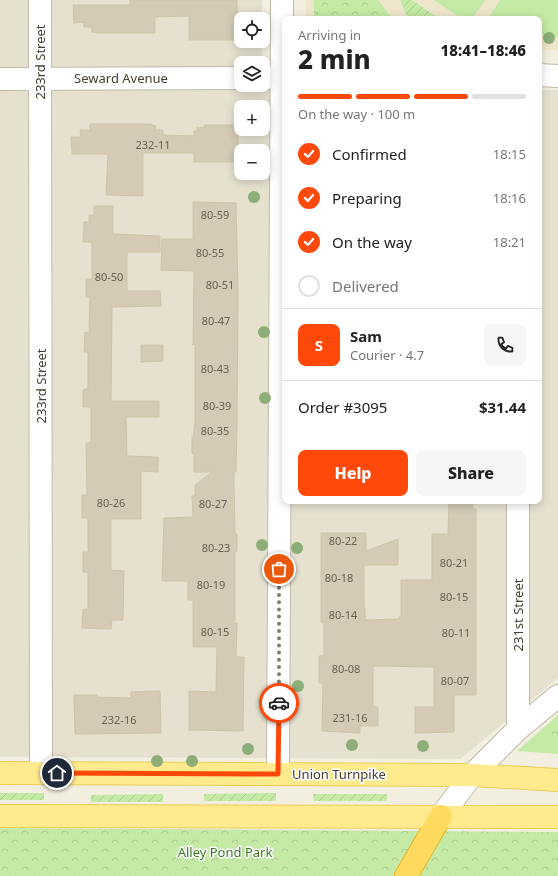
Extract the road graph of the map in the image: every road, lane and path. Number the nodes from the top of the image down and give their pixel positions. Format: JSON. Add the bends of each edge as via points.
{"nodes":[{"id":1,"x":40,"y":0,"type":"edge"},
{"id":2,"x":282,"y":0,"type":"edge"},
{"id":3,"x":542,"y":76,"type":"edge"},
{"id":4,"x":558,"y":76,"type":"edge"},
{"id":5,"x":277,"y":77,"type":"edge"},
{"id":6,"x":234,"y":78,"type":"edge"},
{"id":7,"x":0,"y":79,"type":"edge"},
{"id":8,"x":40,"y":79,"type":"junction"},
{"id":9,"x":518,"y":504,"type":"edge"},
{"id":10,"x":558,"y":696,"type":"edge"},
{"id":11,"x":518,"y":729,"type":"junction"},
{"id":12,"x":0,"y":773,"type":"edge"},
{"id":13,"x":41,"y":773,"type":"junction"},
{"id":14,"x":278,"y":774,"type":"junction"},
{"id":15,"x":472,"y":775,"type":"junction"},
{"id":16,"x":558,"y":780,"type":"edge"},
{"id":17,"x":0,"y":816,"type":"edge"},
{"id":18,"x":441,"y":816,"type":"junction"},
{"id":19,"x":558,"y":817,"type":"edge"},
{"id":20,"x":406,"y":876,"type":"edge"}],
"edges":[{"from":1,"to":8,"type":"street","name":"233rd Street"},
{"from":2,"to":5,"type":"street"},
{"from":3,"to":4,"type":"street"},
{"from":5,"to":14,"type":"street"},
{"from":6,"to":8,"type":"street","name":"Seward Avenue"},
{"from":7,"to":8,"type":"street","name":"Seward Avenue"},
{"from":8,"to":13,"type":"street","name":"233rd Street"},
{"from":9,"to":11,"type":"street","name":"231st Street"},
{"from":10,"to":11,"type":"street"},
{"from":11,"to":15,"type":"street"},
{"from":12,"to":13,"type":"main road","name":"Union Turnpike"},
{"from":13,"to":14,"type":"main road","name":"Union Turnpike"},
{"from":14,"to":15,"type":"main road","name":"Union Turnpike"},
{"from":15,"to":16,"type":"main road","name":"Union Turnpike"},
{"from":15,"to":18,"type":"street"},
{"from":17,"to":18,"type":"main road"},
{"from":18,"to":19,"type":"main road"},
{"from":18,"to":20,"type":"highway"}]}
